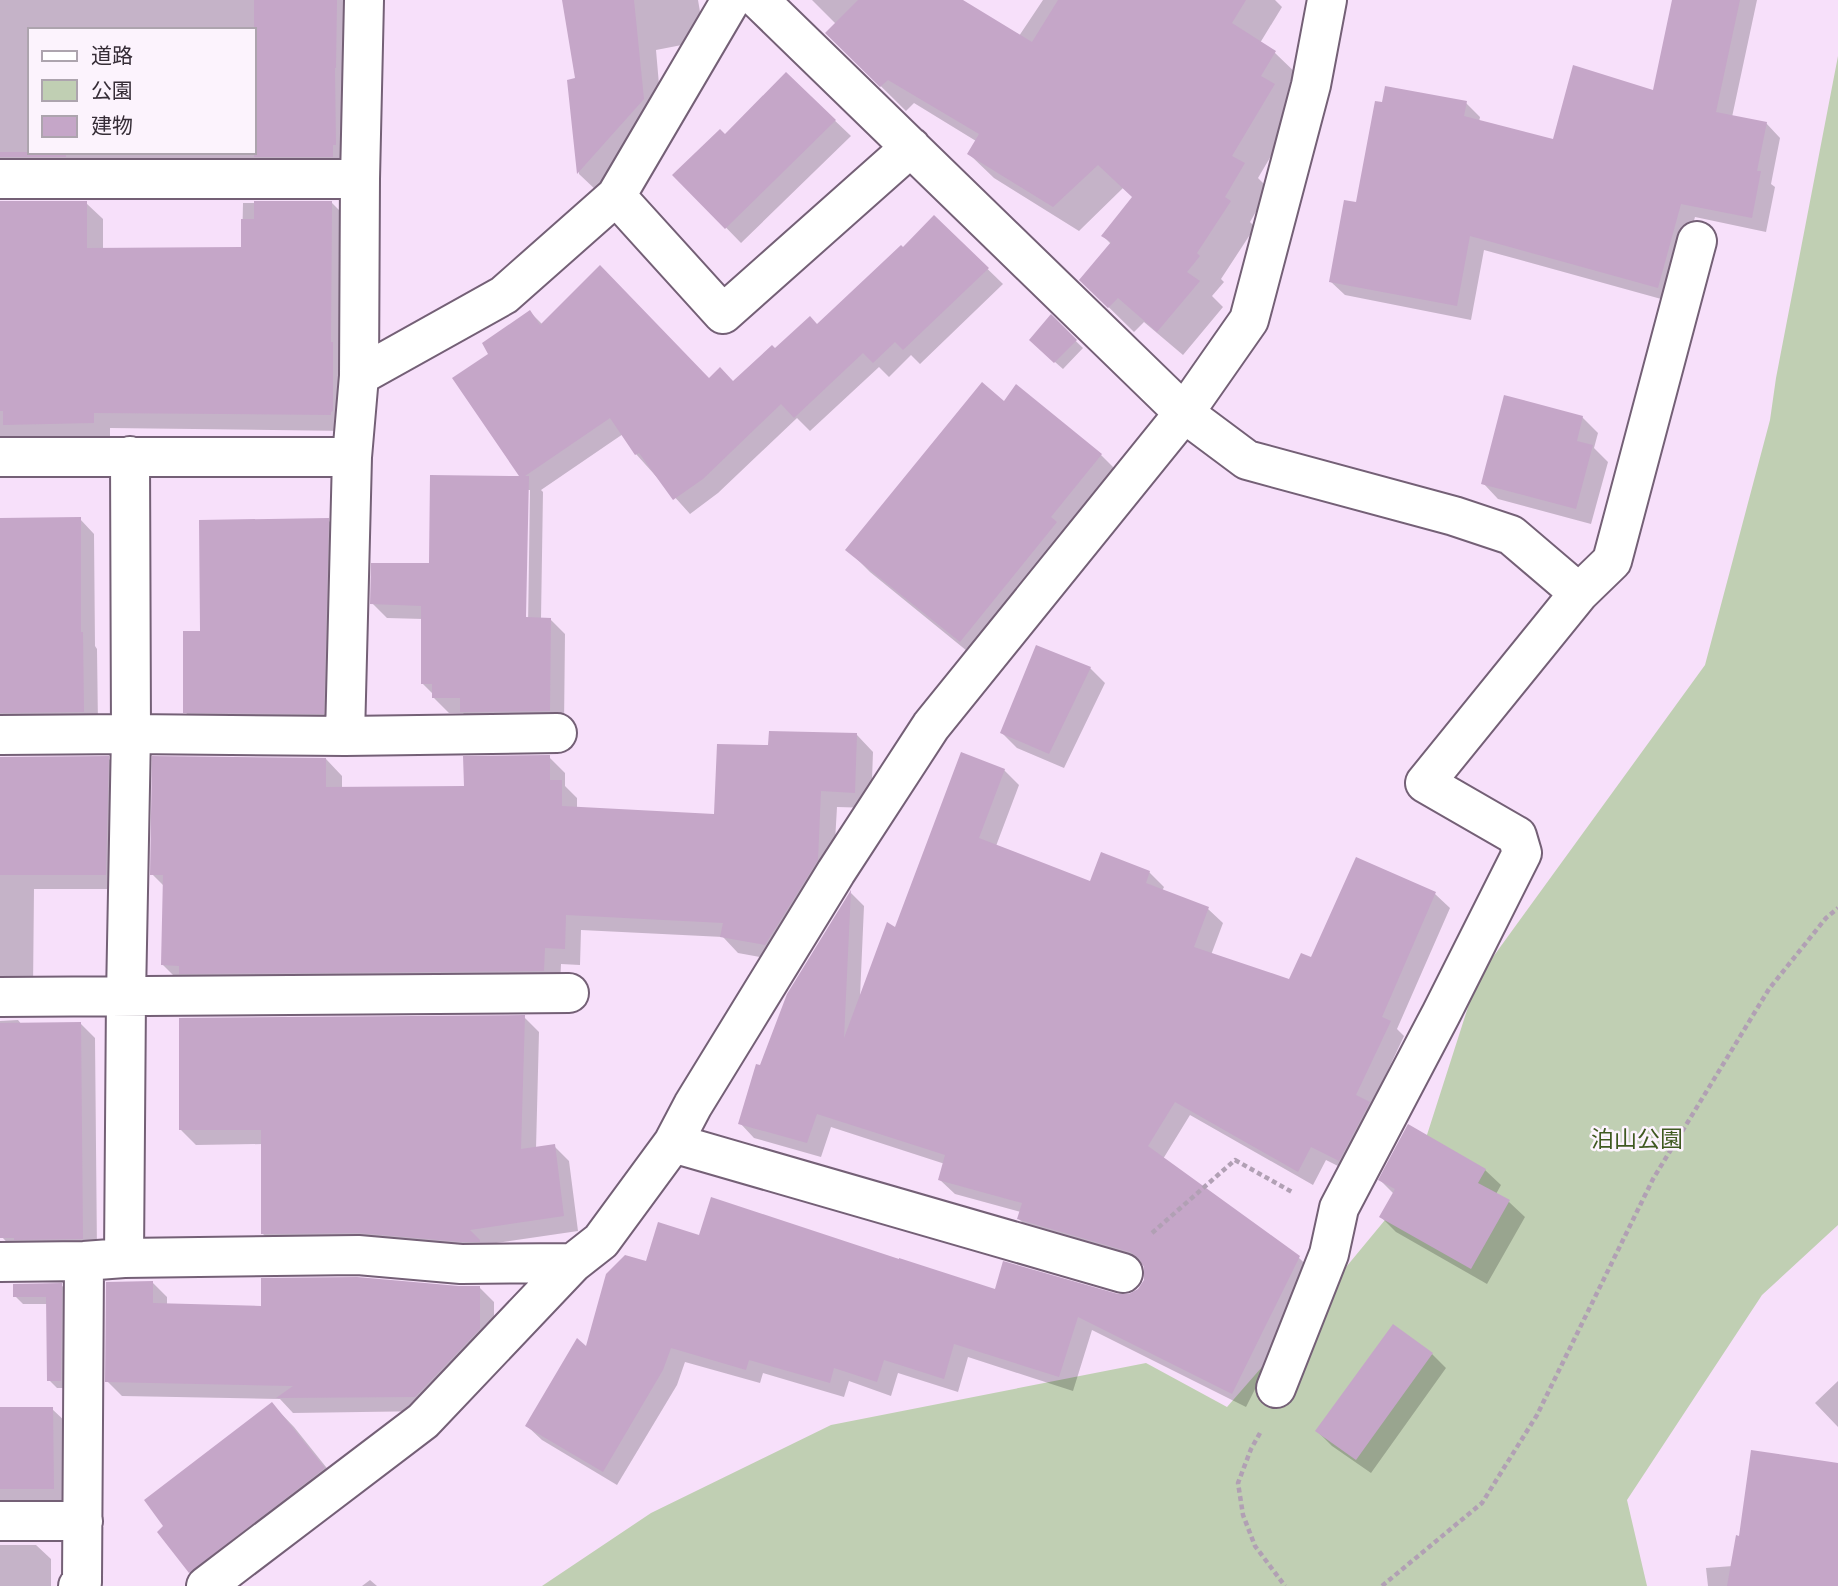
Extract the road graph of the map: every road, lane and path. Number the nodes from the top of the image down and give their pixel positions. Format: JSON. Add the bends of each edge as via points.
{"nodes":[{"id":1,"x":364,"y":0,"type":"edge"},
{"id":2,"x":730,"y":0,"type":"edge"},
{"id":3,"x":759,"y":0,"type":"edge"},
{"id":4,"x":1327,"y":0,"type":"edge"},
{"id":5,"x":911,"y":147,"type":"junction"},
{"id":6,"x":0,"y":179,"type":"edge"},
{"id":7,"x":360,"y":179,"type":"junction"},
{"id":8,"x":616,"y":196,"type":"junction"},
{"id":9,"x":1697,"y":241,"type":"dead end"},
{"id":10,"x":359,"y":376,"type":"junction"},
{"id":11,"x":1184,"y":413,"type":"junction"},
{"id":12,"x":130,"y":456,"type":"junction"},
{"id":13,"x":0,"y":457,"type":"edge"},
{"id":14,"x":352,"y":457,"type":"junction"},
{"id":15,"x":1579,"y":593,"type":"junction"},
{"id":16,"x":557,"y":733,"type":"dead end"},
{"id":17,"x":131,"y":734,"type":"junction"},
{"id":18,"x":0,"y":735,"type":"edge"},
{"id":19,"x":345,"y":736,"type":"junction"},
{"id":20,"x":1838,"y":908,"type":"edge"},
{"id":21,"x":569,"y":993,"type":"dead end"},
{"id":22,"x":0,"y":997,"type":"edge"},
{"id":23,"x":126,"y":997,"type":"junction"},
{"id":24,"x":673,"y":1143,"type":"junction"},
{"id":25,"x":1339,"y":1208,"type":"junction"},
{"id":26,"x":124,"y":1258,"type":"junction"},
{"id":27,"x":84,"y":1261,"type":"junction"},
{"id":28,"x":0,"y":1262,"type":"edge"},
{"id":29,"x":573,"y":1263,"type":"junction"},
{"id":30,"x":1123,"y":1273,"type":"joint"},
{"id":31,"x":1276,"y":1388,"type":"joint"},
{"id":32,"x":0,"y":1521,"type":"edge"},
{"id":33,"x":83,"y":1521,"type":"junction"},
{"id":34,"x":78,"y":1586,"type":"edge"},
{"id":35,"x":206,"y":1586,"type":"edge"},
{"id":36,"x":1285,"y":1586,"type":"edge"},
{"id":37,"x":1382,"y":1586,"type":"edge"}],
"edges":[{"from":1,"to":7,"type":"street"},
{"from":2,"to":8,"type":"street"},
{"from":3,"to":5,"type":"street"},
{"from":4,"to":11,"type":"street","via":[[1311,85],[1249,320]]},
{"from":5,"to":8,"type":"street","via":[[723,313]]},
{"from":5,"to":11,"type":"street"},
{"from":6,"to":7,"type":"street"},
{"from":7,"to":10,"type":"street"},
{"from":8,"to":10,"type":"street","via":[[504,295]]},
{"from":9,"to":15,"type":"street","via":[[1612,561]]},
{"from":10,"to":14,"type":"street"},
{"from":11,"to":15,"type":"street","via":[[1247,460],[1511,535]]},
{"from":11,"to":24,"type":"street","via":[[931,726],[836,872]]},
{"from":12,"to":13,"type":"street"},
{"from":12,"to":14,"type":"street"},
{"from":12,"to":17,"type":"street"},
{"from":14,"to":19,"type":"street"},
{"from":15,"to":25,"type":"street","via":[[1425,783],[1517,836],[1522,853]]},
{"from":16,"to":19,"type":"street"},
{"from":17,"to":18,"type":"street"},
{"from":17,"to":19,"type":"street"},
{"from":17,"to":23,"type":"street"},
{"from":20,"to":37,"type":"path","via":[[1769,989],[1653,1179],[1537,1415],[1482,1503]]},
{"from":21,"to":23,"type":"street"},
{"from":22,"to":23,"type":"street"},
{"from":23,"to":26,"type":"street"},
{"from":24,"to":29,"type":"street","via":[[601,1241]]},
{"from":24,"to":30,"type":"street"},
{"from":25,"to":30,"type":"path","via":[[1295,1193],[1235,1160],[1128,1254]]},
{"from":25,"to":31,"type":"street","via":[[1329,1254]]},
{"from":26,"to":27,"type":"street"},
{"from":26,"to":29,"type":"street","via":[[358,1255],[461,1264]]},
{"from":27,"to":28,"type":"street"},
{"from":27,"to":33,"type":"street"},
{"from":29,"to":35,"type":"street","via":[[423,1421]]},
{"from":31,"to":36,"type":"path","via":[[1274,1406],[1238,1483],[1255,1546]]},
{"from":32,"to":33,"type":"street"},
{"from":33,"to":34,"type":"street","via":[[82,1582]]}]}
